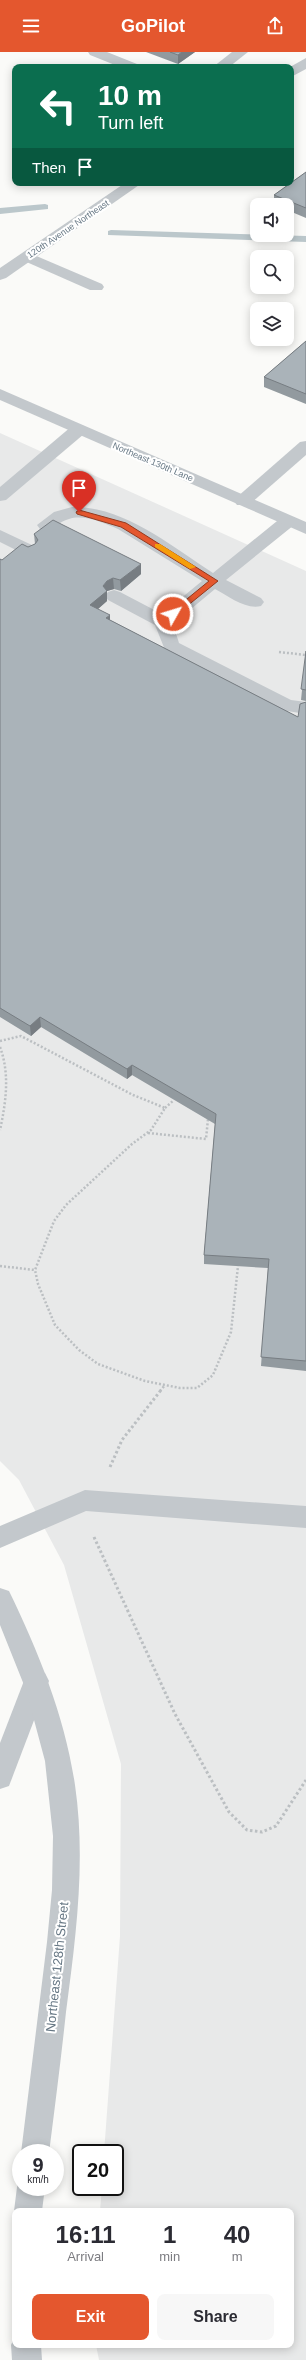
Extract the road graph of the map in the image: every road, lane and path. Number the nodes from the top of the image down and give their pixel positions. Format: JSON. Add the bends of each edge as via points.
{"nodes":[{"id":1,"x":94,"y":52,"type":"edge"},
{"id":2,"x":241,"y":52,"type":"edge"},
{"id":3,"x":306,"y":62,"type":"edge"},
{"id":4,"x":124,"y":64,"type":"edge"},
{"id":5,"x":224,"y":64,"type":"edge"},
{"id":6,"x":294,"y":71,"type":"edge"},
{"id":7,"x":131,"y":186,"type":"edge"},
{"id":8,"x":27,"y":257,"type":"junction"},
{"id":9,"x":0,"y":276,"type":"edge"},
{"id":10,"x":96,"y":287,"type":"dead end"},
{"id":11,"x":0,"y":394,"type":"edge"},
{"id":12,"x":78,"y":430,"type":"junction"},
{"id":13,"x":306,"y":446,"type":"edge"},
{"id":14,"x":0,"y":496,"type":"edge"},
{"id":15,"x":243,"y":501,"type":"junction"},
{"id":16,"x":288,"y":521,"type":"junction"},
{"id":17,"x":46,"y":525,"type":"edge"},
{"id":18,"x":306,"y":529,"type":"edge"},
{"id":19,"x":0,"y":535,"type":"edge"},
{"id":20,"x":28,"y":550,"type":"edge"},
{"id":21,"x":214,"y":581,"type":"junction"},
{"id":22,"x":114,"y":596,"type":"dead end"},
{"id":23,"x":255,"y":602,"type":"dead end"},
{"id":24,"x":163,"y":622,"type":"junction"},
{"id":25,"x":279,"y":652,"type":"dead end"},
{"id":26,"x":306,"y":655,"type":"edge"},
{"id":27,"x":300,"y":707,"type":"edge"},
{"id":28,"x":0,"y":1042,"type":"edge"},
{"id":29,"x":0,"y":1047,"type":"edge"},
{"id":30,"x":174,"y":1100,"type":"edge"},
{"id":31,"x":165,"y":1108,"type":"junction"},
{"id":32,"x":208,"y":1119,"type":"edge"},
{"id":33,"x":0,"y":1130,"type":"edge"},
{"id":34,"x":148,"y":1133,"type":"junction"},
{"id":35,"x":0,"y":1266,"type":"edge"},
{"id":36,"x":238,"y":1266,"type":"edge"},
{"id":37,"x":35,"y":1270,"type":"junction"},
{"id":38,"x":165,"y":1385,"type":"junction"},
{"id":39,"x":109,"y":1471,"type":"dead end"},
{"id":40,"x":306,"y":1516,"type":"edge"},
{"id":41,"x":91,"y":1531,"type":"dead end"},
{"id":42,"x":0,"y":1537,"type":"edge"},
{"id":43,"x":0,"y":1599,"type":"edge"},
{"id":44,"x":36,"y":1681,"type":"junction"},
{"id":45,"x":0,"y":1777,"type":"edge"},
{"id":46,"x":306,"y":1780,"type":"edge"},
{"id":47,"x":36,"y":2144,"type":"edge"},
{"id":48,"x":30,"y":2196,"type":"edge"},
{"id":49,"x":28,"y":2208,"type":"edge"},
{"id":50,"x":26,"y":2348,"type":"edge"},
{"id":51,"x":27,"y":2360,"type":"edge"}],
"edges":[{"from":1,"to":4,"type":"street"},
{"from":2,"to":5,"type":"street"},
{"from":3,"to":6,"type":"street"},
{"from":7,"to":8,"type":"street","name":"120th Avenue Northeast"},
{"from":8,"to":9,"type":"street","name":"120th Avenue Northeast"},
{"from":8,"to":10,"type":"street"},
{"from":11,"to":12,"type":"street","name":"Northeast 130th Lane"},
{"from":12,"to":14,"type":"street"},
{"from":12,"to":15,"type":"street","name":"Northeast 130th Lane"},
{"from":13,"to":15,"type":"street"},
{"from":15,"to":16,"type":"street","name":"Northeast 130th Lane"},
{"from":16,"to":18,"type":"street","name":"Northeast 130th Lane"},
{"from":16,"to":21,"type":"street"},
{"from":17,"to":21,"type":"street","via":[[64,514],[79,512],[110,520],[124,525]]},
{"from":19,"to":20,"type":"street"},
{"from":21,"to":23,"type":"street"},
{"from":21,"to":24,"type":"street"},
{"from":22,"to":24,"type":"street"},
{"from":24,"to":27,"type":"street","via":[[170,646],[287,706]]},
{"from":25,"to":26,"type":"path"},
{"from":28,"to":31,"type":"path","via":[[21,1036],[134,1095]]},
{"from":29,"to":33,"type":"path","via":[[5,1058],[5,1108]]},
{"from":30,"to":31,"type":"path"},
{"from":31,"to":34,"type":"path"},
{"from":32,"to":34,"type":"path","via":[[206,1138]]},
{"from":34,"to":37,"type":"path","via":[[132,1144],[66,1205],[54,1221]]},
{"from":35,"to":37,"type":"path"},
{"from":36,"to":38,"type":"path","via":[[231,1332],[212,1375],[197,1388]]},
{"from":37,"to":38,"type":"path","via":[[55,1325],[79,1350],[98,1364],[122,1374]]},
{"from":38,"to":39,"type":"path","via":[[122,1440]]},
{"from":40,"to":42,"type":"street","via":[[85,1500]]},
{"from":41,"to":46,"type":"path","via":[[175,1714],[228,1812],[247,1830],[262,1832],[276,1826]]},
{"from":43,"to":44,"type":"street","name":"Northeast 128th Street"},
{"from":44,"to":45,"type":"street"},
{"from":44,"to":47,"type":"street","name":"Northeast 128th Street","via":[[51,1731],[62,1786],[65,1849],[64,1921]]},
{"from":48,"to":49,"type":"street"},
{"from":50,"to":51,"type":"street"}]}
